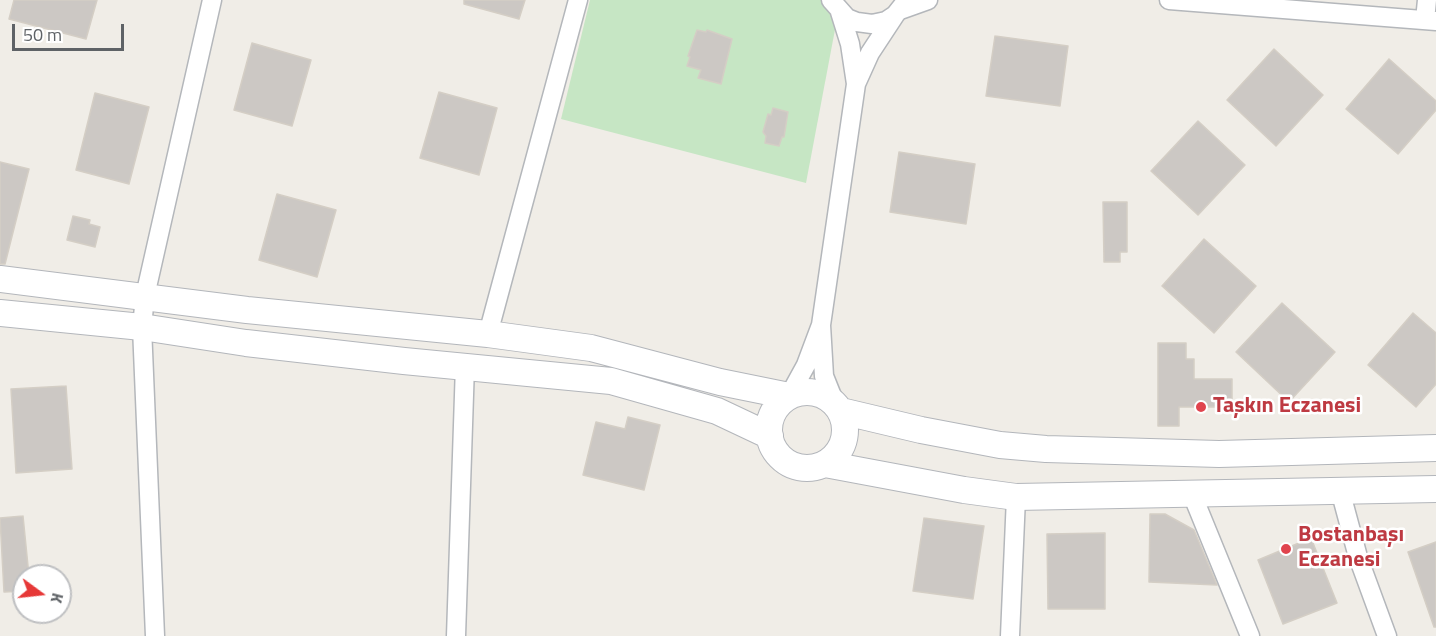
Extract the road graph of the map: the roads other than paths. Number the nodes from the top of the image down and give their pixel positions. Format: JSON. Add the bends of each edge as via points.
{"nodes":[{"id":1,"x":212,"y":0,"type":"edge"},
{"id":2,"x":578,"y":0,"type":"edge"},
{"id":3,"x":928,"y":0,"type":"edge"},
{"id":4,"x":1169,"y":0,"type":"edge"},
{"id":5,"x":1182,"y":0,"type":"edge"},
{"id":6,"x":1427,"y":0,"type":"edge"},
{"id":7,"x":836,"y":6,"type":"edge"},
{"id":8,"x":901,"y":8,"type":"edge"},
{"id":9,"x":1430,"y":20,"type":"edge"},
{"id":10,"x":856,"y":84,"type":"junction"},
{"id":11,"x":0,"y":279,"type":"edge"},
{"id":12,"x":146,"y":296,"type":"junction"},
{"id":13,"x":0,"y":313,"type":"edge"},
{"id":14,"x":821,"y":325,"type":"junction"},
{"id":15,"x":142,"y":327,"type":"junction"},
{"id":16,"x":488,"y":334,"type":"junction"},
{"id":17,"x":465,"y":365,"type":"junction"},
{"id":18,"x":789,"y":396,"type":"junction"},
{"id":19,"x":837,"y":406,"type":"junction"},
{"id":20,"x":770,"y":436,"type":"junction"},
{"id":21,"x":1436,"y":448,"type":"edge"},
{"id":22,"x":825,"y":464,"type":"junction"},
{"id":23,"x":1436,"y":489,"type":"edge"},
{"id":24,"x":1340,"y":490,"type":"junction"},
{"id":25,"x":1192,"y":494,"type":"junction"},
{"id":26,"x":1016,"y":497,"type":"junction"},
{"id":27,"x":155,"y":636,"type":"edge"},
{"id":28,"x":456,"y":636,"type":"edge"},
{"id":29,"x":1010,"y":636,"type":"edge"},
{"id":30,"x":1250,"y":636,"type":"edge"},
{"id":31,"x":1387,"y":636,"type":"edge"}],
"edges":[{"from":1,"to":12,"type":"street"},
{"from":2,"to":16,"type":"street"},
{"from":3,"to":8,"type":"street"},
{"from":4,"to":5,"type":"street"},
{"from":5,"to":9,"type":"street"},
{"from":6,"to":9,"type":"street"},
{"from":7,"to":8,"type":"street","via":[[858,22],[872,24],[886,21]]},
{"from":7,"to":10,"type":"street","via":[[850,44]]},
{"from":8,"to":10,"type":"street","via":[[870,53]]},
{"from":10,"to":14,"type":"street"},
{"from":11,"to":12,"type":"main road"},
{"from":12,"to":15,"type":"street"},
{"from":12,"to":16,"type":"main road"},
{"from":13,"to":15,"type":"main road"},
{"from":14,"to":18,"type":"street"},
{"from":14,"to":19,"type":"street","via":[[824,376]]},
{"from":15,"to":17,"type":"main road","via":[[257,344]]},
{"from":15,"to":27,"type":"street"},
{"from":16,"to":18,"type":"main road","via":[[591,348]]},
{"from":17,"to":20,"type":"main road","via":[[610,381],[717,411]]},
{"from":17,"to":28,"type":"street"},
{"from":18,"to":19,"type":"main road","via":[[813,392]]},
{"from":18,"to":20,"type":"main road","via":[[773,413]]},
{"from":19,"to":21,"type":"main road","via":[[943,434],[1046,449],[1219,454]]},
{"from":19,"to":22,"type":"main road","via":[[846,435],[835,456]]},
{"from":20,"to":22,"type":"main road","via":[[781,458],[791,464],[802,468]]},
{"from":22,"to":26,"type":"main road"},
{"from":23,"to":24,"type":"main road"},
{"from":24,"to":25,"type":"main road"},
{"from":24,"to":31,"type":"street","via":[[1358,557]]},
{"from":25,"to":26,"type":"main road"},
{"from":25,"to":30,"type":"street"},
{"from":26,"to":29,"type":"street"}]}
